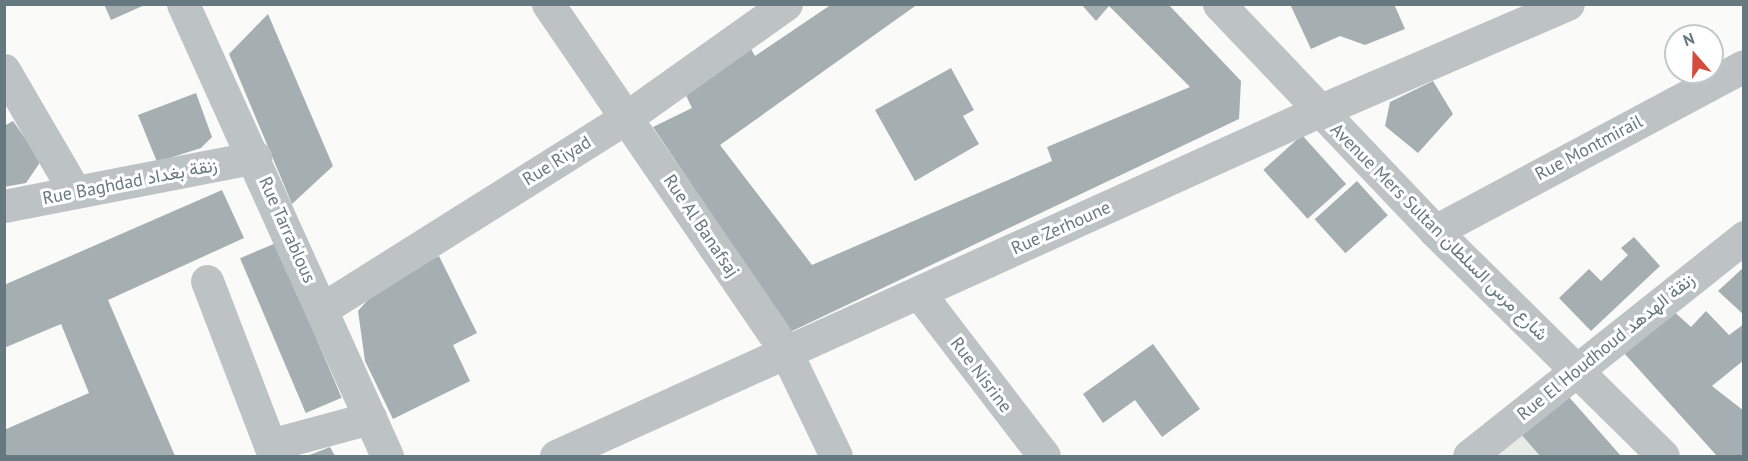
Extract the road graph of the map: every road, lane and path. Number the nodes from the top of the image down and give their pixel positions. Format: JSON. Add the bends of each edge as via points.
{"nodes":[{"id":1,"x":183,"y":4,"type":"edge"},
{"id":2,"x":548,"y":4,"type":"edge"},
{"id":3,"x":786,"y":4,"type":"edge"},
{"id":4,"x":1219,"y":4,"type":"edge"},
{"id":5,"x":1568,"y":4,"type":"edge"},
{"id":6,"x":1743,"y":66,"type":"edge"},
{"id":7,"x":4,"y":70,"type":"edge"},
{"id":8,"x":1319,"y":111,"type":"junction"},
{"id":9,"x":627,"y":117,"type":"junction"},
{"id":10,"x":255,"y":157,"type":"junction"},
{"id":11,"x":75,"y":192,"type":"junction"},
{"id":12,"x":4,"y":206,"type":"edge"},
{"id":13,"x":1435,"y":231,"type":"junction"},
{"id":14,"x":1743,"y":237,"type":"edge"},
{"id":15,"x":207,"y":281,"type":"dead end"},
{"id":16,"x":919,"y":293,"type":"junction"},
{"id":17,"x":322,"y":309,"type":"junction"},
{"id":18,"x":786,"y":352,"type":"junction"},
{"id":19,"x":1575,"y":370,"type":"junction"},
{"id":20,"x":370,"y":418,"type":"junction"},
{"id":21,"x":387,"y":456,"type":"edge"},
{"id":22,"x":556,"y":456,"type":"edge"},
{"id":23,"x":836,"y":456,"type":"edge"},
{"id":24,"x":1044,"y":456,"type":"edge"},
{"id":25,"x":1469,"y":456,"type":"edge"},
{"id":26,"x":1663,"y":456,"type":"edge"}],
"edges":[{"from":1,"to":10,"type":"street","name":"Rue Tarrablous"},
{"from":2,"to":9,"type":"street","name":"Rue Al Banafsaj"},
{"from":3,"to":9,"type":"street","name":"Rue Riyad"},
{"from":4,"to":8,"type":"street","name":"Avenue Mers Sultan شارع مرس السلطان"},
{"from":5,"to":8,"type":"street","name":"Rue Zerhoune"},
{"from":6,"to":13,"type":"street","name":"Rue Montmirail"},
{"from":7,"to":11,"type":"street"},
{"from":8,"to":13,"type":"street","name":"Avenue Mers Sultan شارع مرس السلطان"},
{"from":8,"to":16,"type":"street","name":"Rue Zerhoune"},
{"from":9,"to":17,"type":"street","name":"Rue Riyad"},
{"from":9,"to":18,"type":"street","name":"Rue Al Banafsaj"},
{"from":10,"to":11,"type":"street","name":"Rue Baghdad زنقة بغداد"},
{"from":10,"to":17,"type":"street","name":"Rue Tarrablous"},
{"from":11,"to":12,"type":"street","name":"Rue Baghdad زنقة بغداد"},
{"from":13,"to":19,"type":"street","name":"Avenue Mers Sultan شارع مرس السلطان"},
{"from":14,"to":19,"type":"street","name":"Rue El Houdhoud زنقة الهدهد"},
{"from":15,"to":20,"type":"street","via":[[270,445]]},
{"from":16,"to":18,"type":"street","name":"Rue Zerhoune"},
{"from":16,"to":24,"type":"street","name":"Rue Nisrine"},
{"from":17,"to":20,"type":"street","name":"Rue Tarrablous"},
{"from":18,"to":22,"type":"street","name":"Rue Zerhoune"},
{"from":18,"to":23,"type":"street","name":"Rue Al Banafsaj"},
{"from":19,"to":25,"type":"street","name":"Rue El Houdhoud زنقة الهدهد"},
{"from":19,"to":26,"type":"street","name":"Avenue Mers Sultan شارع مرس السلطان"},
{"from":20,"to":21,"type":"street","name":"Rue Tarrablous"}]}
